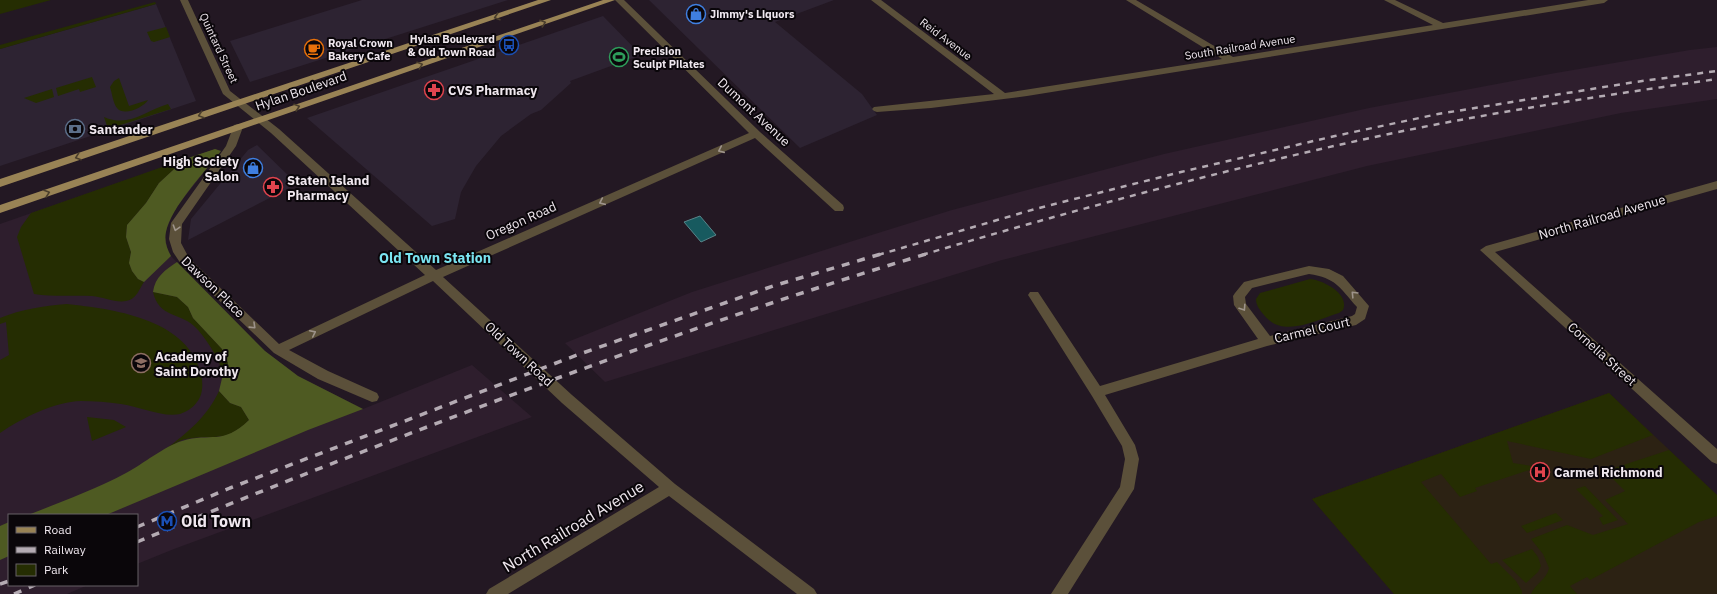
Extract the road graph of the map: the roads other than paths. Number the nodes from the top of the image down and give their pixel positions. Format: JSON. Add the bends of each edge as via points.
{"nodes":[{"id":1,"x":184,"y":0,"type":"edge"},
{"id":2,"x":547,"y":0,"type":"edge"},
{"id":3,"x":611,"y":0,"type":"edge"},
{"id":4,"x":619,"y":0,"type":"edge"},
{"id":5,"x":875,"y":0,"type":"edge"},
{"id":6,"x":1130,"y":0,"type":"edge"},
{"id":7,"x":1388,"y":0,"type":"edge"},
{"id":8,"x":1604,"y":0,"type":"edge"},
{"id":9,"x":1440,"y":25,"type":"junction"},
{"id":10,"x":1231,"y":60,"type":"junction"},
{"id":11,"x":1003,"y":96,"type":"junction"},
{"id":12,"x":238,"y":103,"type":"junction"},
{"id":13,"x":878,"y":109,"type":"dead end"},
{"id":14,"x":260,"y":120,"type":"junction"},
{"id":15,"x":238,"y":127,"type":"junction"},
{"id":16,"x":756,"y":134,"type":"junction"},
{"id":17,"x":0,"y":183,"type":"edge"},
{"id":18,"x":1717,"y":185,"type":"edge"},
{"id":19,"x":838,"y":208,"type":"dead end"},
{"id":20,"x":0,"y":209,"type":"edge"},
{"id":21,"x":1486,"y":250,"type":"joint"},
{"id":22,"x":433,"y":276,"type":"junction"},
{"id":23,"x":1034,"y":295,"type":"dead end"},
{"id":24,"x":1267,"y":340,"type":"junction"},
{"id":25,"x":278,"y":350,"type":"junction"},
{"id":26,"x":1097,"y":392,"type":"junction"},
{"id":27,"x":372,"y":397,"type":"dead end"},
{"id":28,"x":1717,"y":458,"type":"edge"},
{"id":29,"x":670,"y":488,"type":"junction"},
{"id":30,"x":494,"y":594,"type":"edge"},
{"id":31,"x":809,"y":594,"type":"edge"},
{"id":32,"x":1059,"y":594,"type":"edge"}],
"edges":[{"from":1,"to":12,"type":"street","name":"Quintard Street","via":[[226,92]]},
{"from":2,"to":12,"type":"main road","name":"Hylan Boulevard","one_way":true},
{"from":14,"to":3,"type":"main road","name":"Hylan Boulevard","one_way":true},
{"from":4,"to":16,"type":"street","name":"Dumont Avenue"},
{"from":5,"to":11,"type":"street","name":"Reid Avenue"},
{"from":6,"to":10,"type":"street"},
{"from":7,"to":9,"type":"street"},
{"from":8,"to":9,"type":"street","name":"South Railroad Avenue"},
{"from":9,"to":10,"type":"street","name":"South Railroad Avenue"},
{"from":10,"to":11,"type":"street","name":"South Railroad Avenue"},
{"from":11,"to":13,"type":"street","name":"South Railroad Avenue"},
{"from":12,"to":14,"type":"street","name":"Old Town Road"},
{"from":12,"to":17,"type":"main road","name":"Hylan Boulevard","one_way":true},
{"from":14,"to":15,"type":"main road","name":"Hylan Boulevard"},
{"from":14,"to":22,"type":"street","name":"Old Town Road"},
{"from":20,"to":15,"type":"main road","name":"Hylan Boulevard","one_way":true},
{"from":15,"to":25,"type":"street","name":"Dawson Place","one_way":true,"via":[[231,146],[177,223],[173,237],[176,249],[185,261]]},
{"from":16,"to":19,"type":"street","name":"Dumont Avenue"},
{"from":16,"to":22,"type":"street","name":"Oregon Road","one_way":true},
{"from":18,"to":21,"type":"street","name":"North Railroad Avenue"},
{"from":21,"to":28,"type":"street","name":"Cornelia Street"},
{"from":25,"to":22,"type":"street","name":"Oregon Road","one_way":true},
{"from":22,"to":29,"type":"street","name":"Old Town Road","via":[[567,399]]},
{"from":23,"to":26,"type":"street"},
{"from":24,"to":24,"type":"street","name":"Carmel Court","one_way":true,"via":[[1356,320],[1361,316],[1363,306],[1339,279],[1319,271],[1300,271],[1248,285],[1239,296],[1240,305]]},
{"from":24,"to":26,"type":"street","name":"Carmel Court"},
{"from":25,"to":27,"type":"street","name":"Dawson Place","via":[[323,375]]},
{"from":26,"to":32,"type":"street","via":[[1128,445],[1132,460],[1131,474],[1127,489]]},
{"from":29,"to":30,"type":"street","name":"North Railroad Avenue"},
{"from":29,"to":31,"type":"street","name":"Old Town Road"}]}
